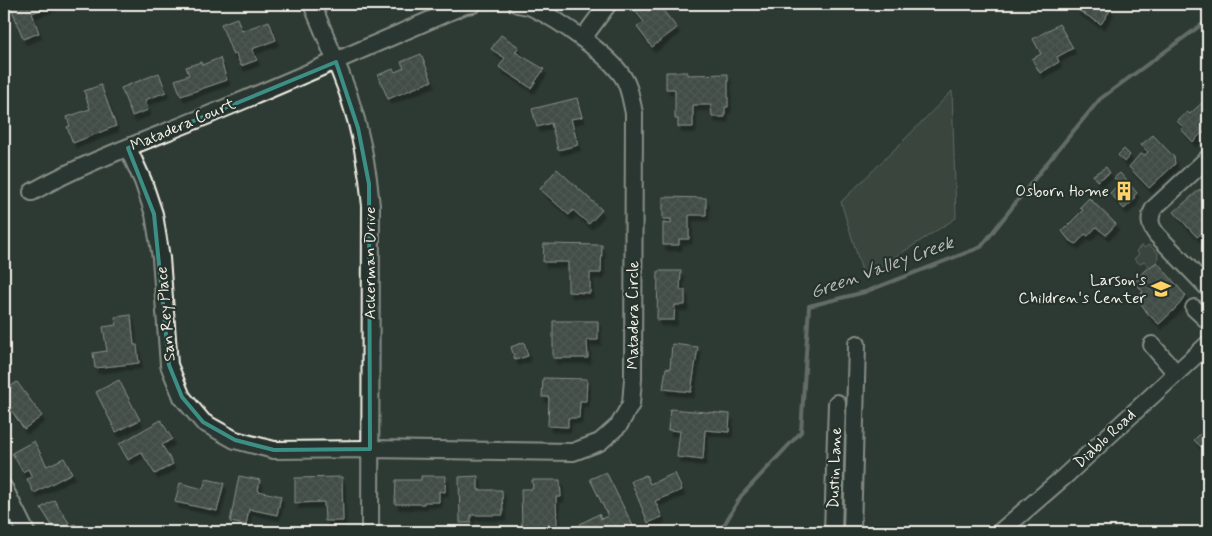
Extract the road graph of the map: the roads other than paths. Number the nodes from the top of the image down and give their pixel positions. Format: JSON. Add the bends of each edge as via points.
{"nodes":[{"id":1,"x":312,"y":4,"type":"edge"},
{"id":2,"x":473,"y":4,"type":"edge"},
{"id":3,"x":517,"y":4,"type":"edge"},
{"id":4,"x":608,"y":4,"type":"edge"},
{"id":5,"x":583,"y":38,"type":"junction"},
{"id":6,"x":336,"y":62,"type":"junction"},
{"id":7,"x":128,"y":148,"type":"junction"},
{"id":8,"x":1206,"y":164,"type":"edge"},
{"id":9,"x":32,"y":192,"type":"dead end"},
{"id":10,"x":1208,"y":288,"type":"edge"},
{"id":11,"x":1194,"y":308,"type":"dead end"},
{"id":12,"x":1208,"y":321,"type":"edge"},
{"id":13,"x":857,"y":344,"type":"dead end"},
{"id":14,"x":1208,"y":344,"type":"edge"},
{"id":15,"x":1152,"y":345,"type":"dead end"},
{"id":16,"x":1176,"y":373,"type":"junction"},
{"id":17,"x":837,"y":403,"type":"dead end"},
{"id":18,"x":370,"y":449,"type":"junction"},
{"id":19,"x":4,"y":488,"type":"edge"},
{"id":20,"x":26,"y":532,"type":"edge"},
{"id":21,"x":370,"y":532,"type":"edge"},
{"id":22,"x":833,"y":532,"type":"edge"},
{"id":23,"x":852,"y":532,"type":"edge"},
{"id":24,"x":1000,"y":532,"type":"edge"}],
"edges":[{"from":1,"to":6,"type":"street","name":"Ackerman Drive"},
{"from":2,"to":6,"type":"street"},
{"from":3,"to":5,"type":"street","name":"Matadera Circle","via":[[535,9]]},
{"from":4,"to":5,"type":"street"},
{"from":5,"to":18,"type":"street","name":"Matadera Circle","via":[[623,77],[634,113],[631,404],[619,425],[600,442],[573,452]]},
{"from":6,"to":7,"type":"street","name":"Matadera Court"},
{"from":6,"to":18,"type":"street","name":"Ackerman Drive","via":[[358,128],[371,206]]},
{"from":7,"to":9,"type":"street","name":"Matadera Court"},
{"from":7,"to":18,"type":"street","name":"San Rey Place","via":[[154,214],[161,258],[169,366],[182,397],[204,422],[235,440],[274,450]]},
{"from":8,"to":10,"type":"street","via":[[1154,208],[1150,221],[1157,235]]},
{"from":11,"to":12,"type":"street"},
{"from":13,"to":23,"type":"street"},
{"from":14,"to":16,"type":"street","name":"Diablo Road"},
{"from":15,"to":16,"type":"street"},
{"from":16,"to":24,"type":"street","name":"Diablo Road"},
{"from":17,"to":22,"type":"street","name":"Dustin Lane"},
{"from":18,"to":21,"type":"street","name":"Ackerman Drive"},
{"from":19,"to":20,"type":"street"}]}
